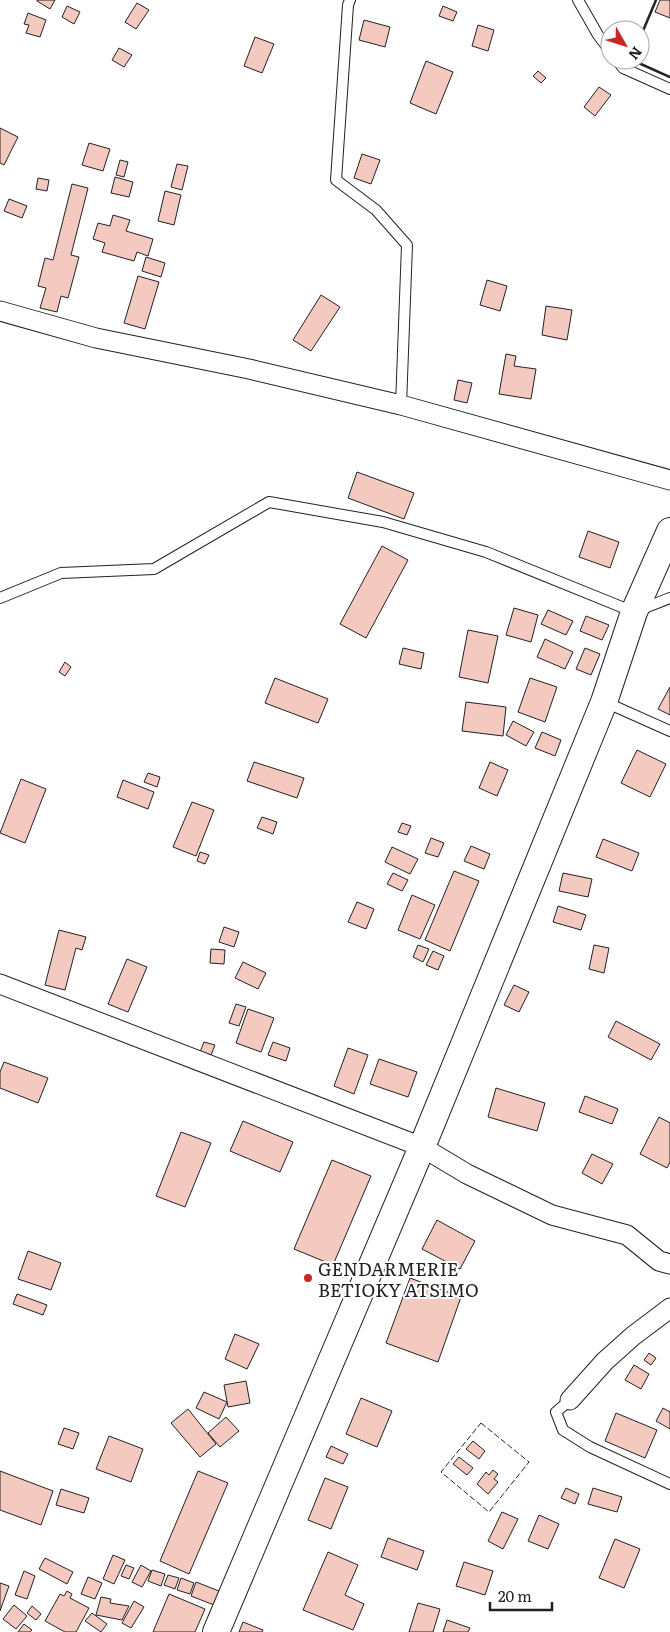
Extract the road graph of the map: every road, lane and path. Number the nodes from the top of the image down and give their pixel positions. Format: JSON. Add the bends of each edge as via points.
{"nodes":[{"id":1,"x":350,"y":0,"type":"edge"},
{"id":2,"x":578,"y":0,"type":"edge"},
{"id":3,"x":600,"y":38,"type":"edge"},
{"id":4,"x":627,"y":70,"type":"edge"},
{"id":5,"x":670,"y":89,"type":"edge"},
{"id":6,"x":0,"y":311,"type":"edge"},
{"id":7,"x":400,"y":405,"type":"junction"},
{"id":8,"x":670,"y":480,"type":"edge"},
{"id":9,"x":670,"y":530,"type":"edge"},
{"id":10,"x":0,"y":598,"type":"edge"},
{"id":11,"x":670,"y":598,"type":"edge"},
{"id":12,"x":634,"y":612,"type":"junction"},
{"id":13,"x":604,"y":702,"type":"junction"},
{"id":14,"x":670,"y":731,"type":"edge"},
{"id":15,"x":0,"y":984,"type":"edge"},
{"id":16,"x":422,"y":1147,"type":"junction"},
{"id":17,"x":670,"y":1264,"type":"edge"},
{"id":18,"x":670,"y":1308,"type":"edge"},
{"id":19,"x":570,"y":1400,"type":"joint"},
{"id":20,"x":670,"y":1484,"type":"edge"},
{"id":21,"x":216,"y":1632,"type":"edge"}],
"edges":[{"from":1,"to":7,"type":"lane","via":[[336,180],[376,210],[407,245]]},
{"from":2,"to":3,"type":"lane"},
{"from":4,"to":5,"type":"lane"},
{"from":6,"to":7,"type":"street","via":[[96,338]]},
{"from":7,"to":8,"type":"street"},
{"from":9,"to":12,"type":"main road"},
{"from":10,"to":12,"type":"lane","via":[[61,573],[154,569],[269,502],[384,522],[486,552]]},
{"from":11,"to":12,"type":"lane"},
{"from":12,"to":13,"type":"main road"},
{"from":13,"to":14,"type":"lane"},
{"from":13,"to":16,"type":"main road"},
{"from":15,"to":16,"type":"street"},
{"from":16,"to":17,"type":"street","via":[[467,1174],[552,1215],[627,1235],[659,1262]]},
{"from":16,"to":21,"type":"main road"},
{"from":18,"to":19,"type":"street","via":[[605,1361]]},
{"from":19,"to":20,"type":"lane","via":[[556,1412],[562,1430],[590,1447]]}]}
